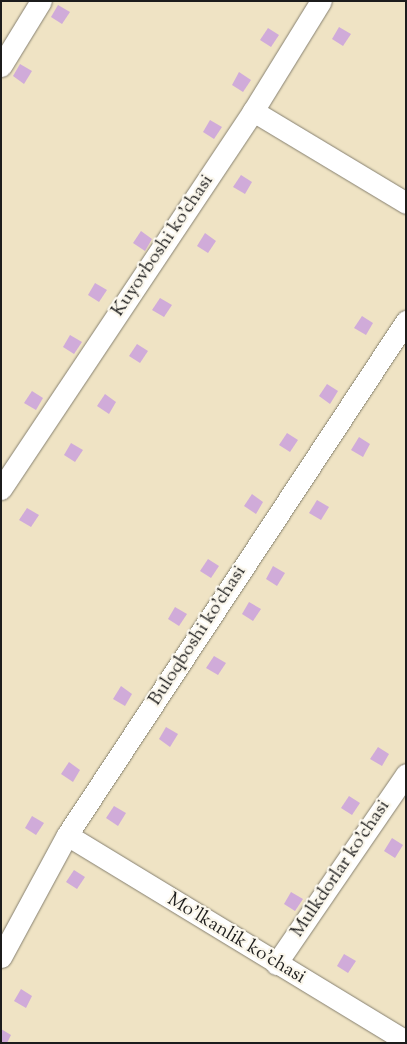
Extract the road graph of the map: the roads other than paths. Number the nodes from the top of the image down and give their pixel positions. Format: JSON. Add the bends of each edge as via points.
{"nodes":[{"id":1,"x":41,"y":1,"type":"edge"},
{"id":2,"x":321,"y":1,"type":"edge"},
{"id":3,"x":1,"y":66,"type":"edge"},
{"id":4,"x":253,"y":111,"type":"junction"},
{"id":5,"x":406,"y":203,"type":"edge"},
{"id":6,"x":406,"y":321,"type":"edge"},
{"id":7,"x":1,"y":489,"type":"edge"},
{"id":8,"x":406,"y":774,"type":"edge"},
{"id":9,"x":67,"y":835,"type":"junction"},
{"id":10,"x":1,"y":957,"type":"edge"},
{"id":11,"x":276,"y":964,"type":"junction"},
{"id":12,"x":378,"y":1035,"type":"edge"},
{"id":13,"x":406,"y":1041,"type":"edge"}],
"edges":[{"from":1,"to":3,"type":"street"},
{"from":2,"to":4,"type":"street","name":"Kuyovboshi ko'chasi"},
{"from":4,"to":5,"type":"street"},
{"from":4,"to":7,"type":"street","name":"Kuyovboshi ko'chasi"},
{"from":6,"to":9,"type":"street","name":"Buloqboshi ko'chasi"},
{"from":8,"to":11,"type":"street","name":"Mulkdorlar ko'chasi"},
{"from":9,"to":10,"type":"street","name":"Buloqboshi ko'chasi"},
{"from":9,"to":11,"type":"street","name":"Mo'lkanlik ko'chasi"},
{"from":11,"to":12,"type":"street","name":"Mo'lkanlik ko'chasi"},
{"from":12,"to":13,"type":"street","name":"Mo'lkanlik ko'chasi"}]}
